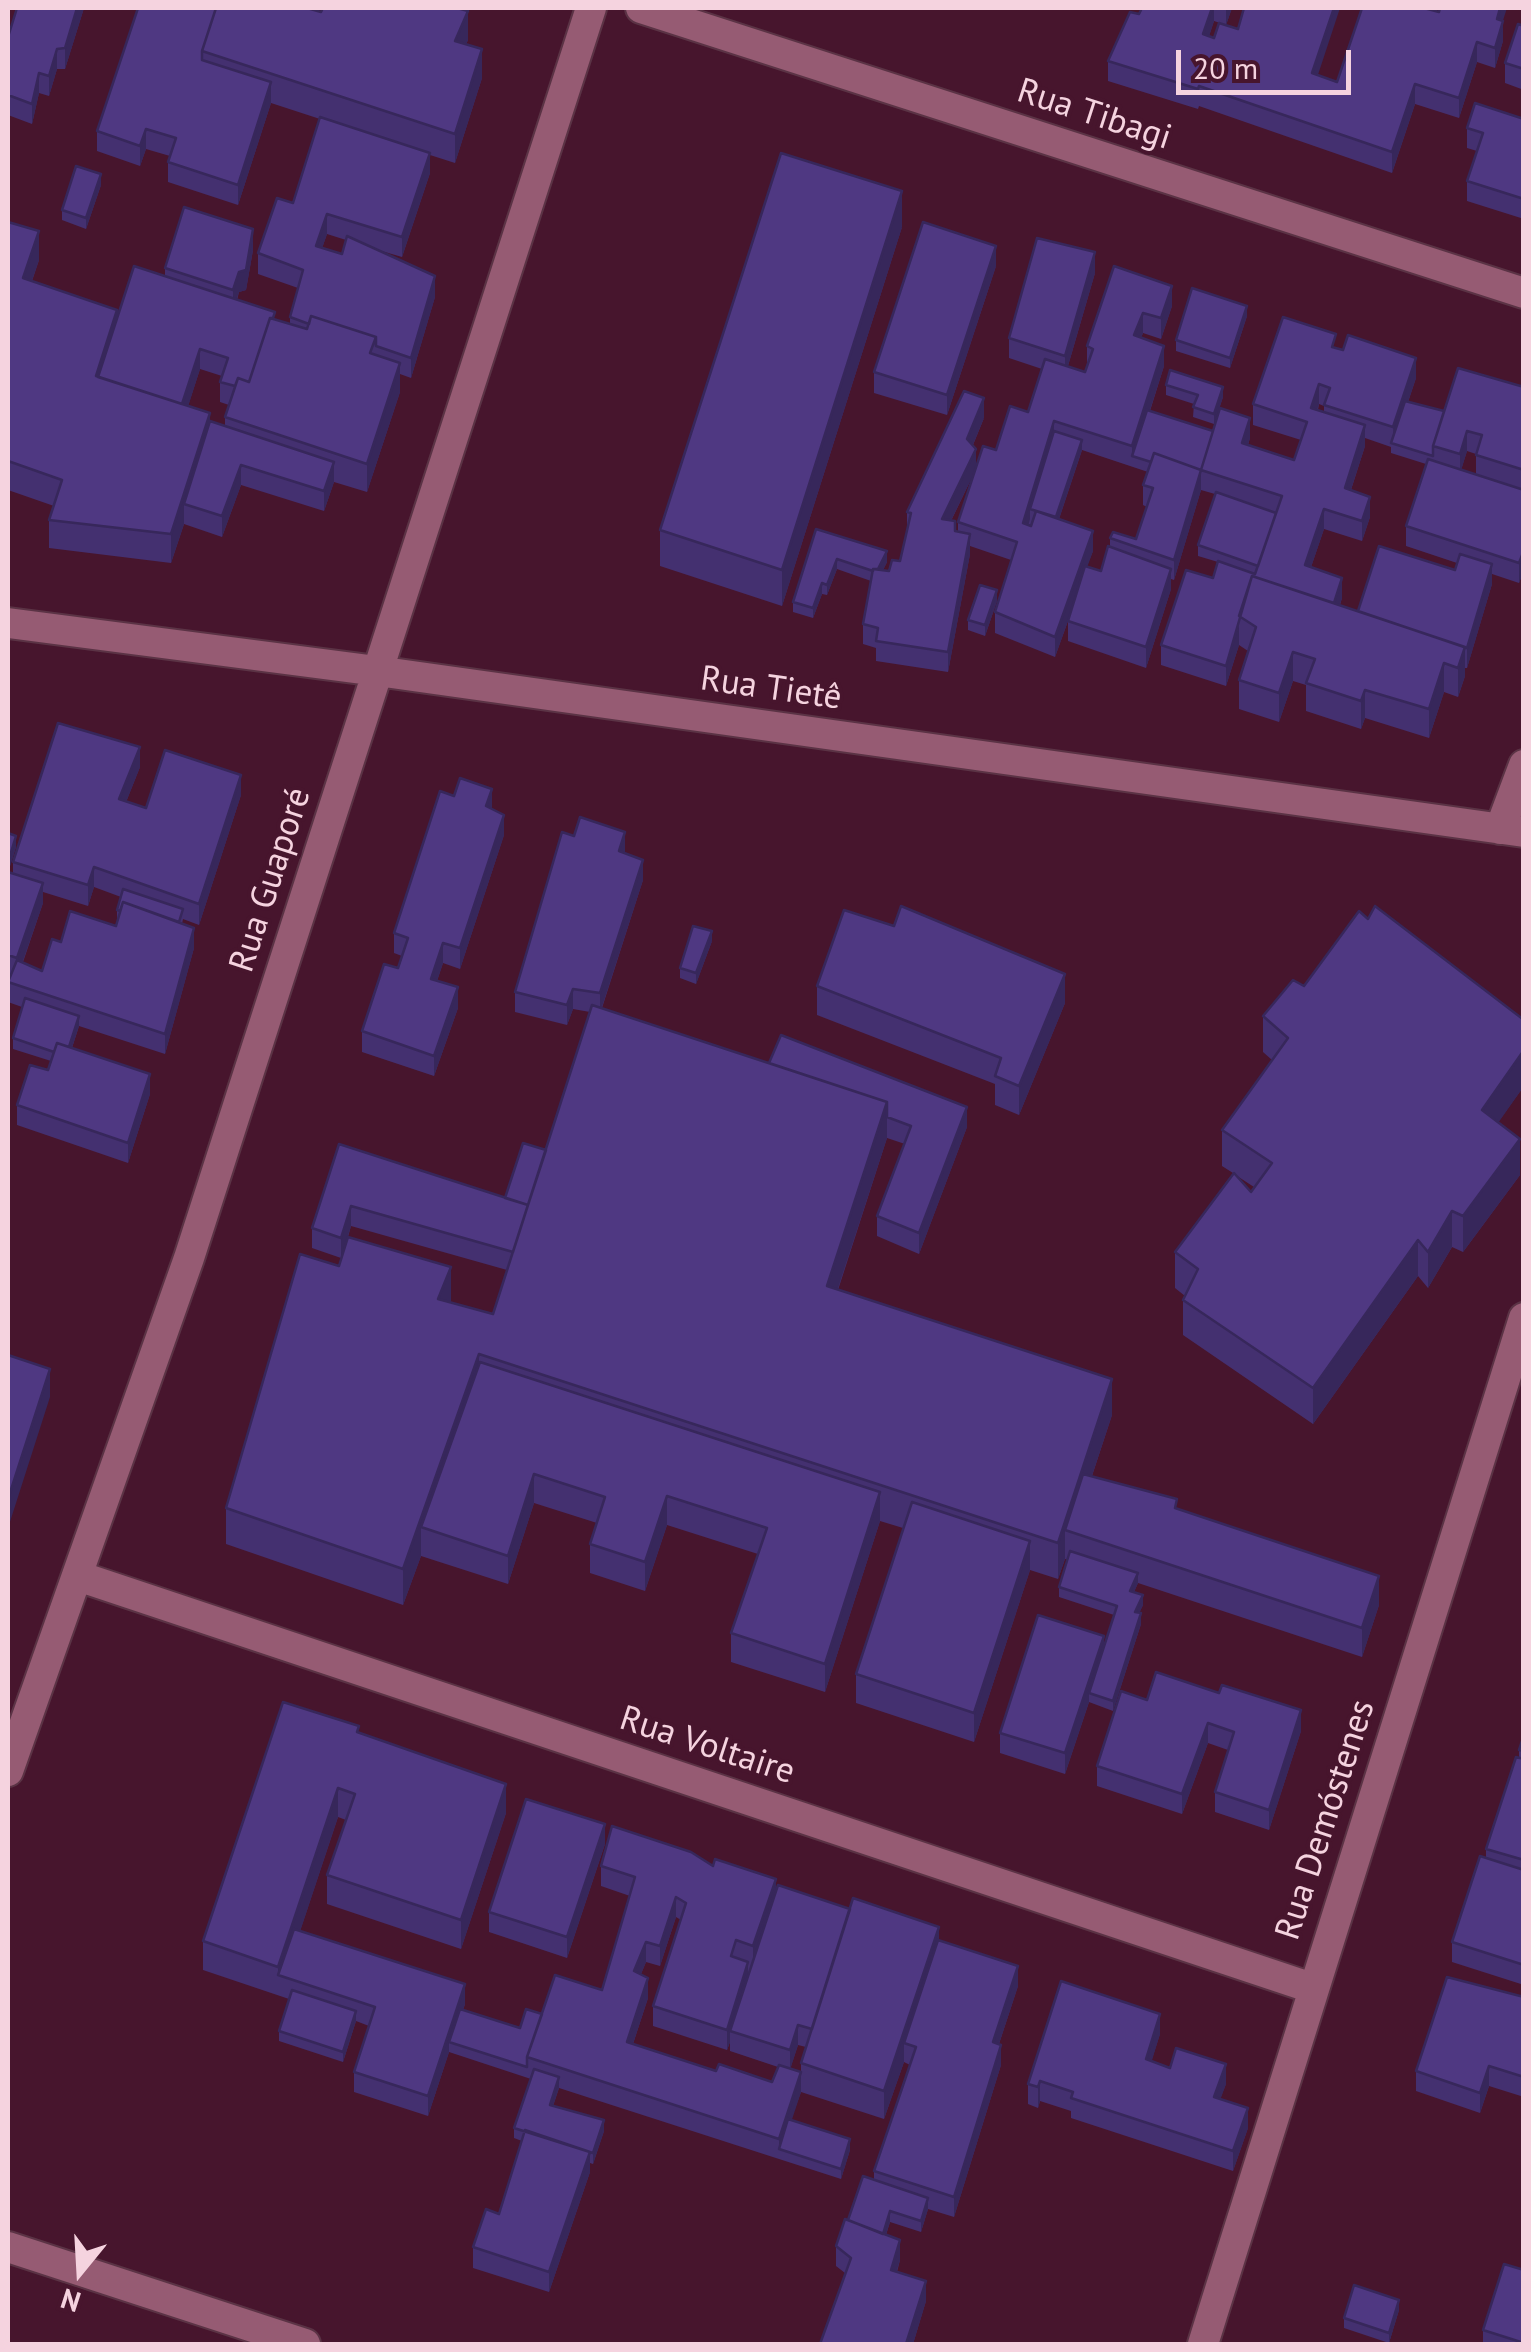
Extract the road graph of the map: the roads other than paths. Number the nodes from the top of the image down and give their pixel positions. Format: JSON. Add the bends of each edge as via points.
{"nodes":[{"id":1,"x":591,"y":8,"type":"edge"},
{"id":2,"x":641,"y":8,"type":"edge"},
{"id":3,"x":1524,"y":294,"type":"edge"},
{"id":4,"x":8,"y":623,"type":"edge"},
{"id":5,"x":377,"y":671,"type":"junction"},
{"id":6,"x":1524,"y":765,"type":"edge"},
{"id":7,"x":1512,"y":831,"type":"edge"},
{"id":8,"x":1524,"y":1318,"type":"edge"},
{"id":9,"x":78,"y":1576,"type":"junction"},
{"id":10,"x":13,"y":1738,"type":"edge"},
{"id":11,"x":8,"y":1771,"type":"edge"},
{"id":12,"x":1312,"y":1988,"type":"junction"},
{"id":13,"x":8,"y":2248,"type":"edge"},
{"id":14,"x":305,"y":2344,"type":"edge"},
{"id":15,"x":1202,"y":2344,"type":"edge"}],
"edges":[{"from":1,"to":5,"type":"street","name":"Rua Guaporé"},
{"from":2,"to":3,"type":"street","name":"Rua Tibagi"},
{"from":4,"to":5,"type":"street","name":"Rua Tietê"},
{"from":5,"to":7,"type":"street","name":"Rua Tietê"},
{"from":5,"to":9,"type":"street","name":"Rua Guaporé"},
{"from":6,"to":7,"type":"street"},
{"from":8,"to":12,"type":"street","name":"Rua Demóstenes"},
{"from":9,"to":10,"type":"street","name":"Rua Guaporé"},
{"from":9,"to":12,"type":"street","name":"Rua Voltaire"},
{"from":10,"to":11,"type":"street","name":"Rua Guaporé"},
{"from":12,"to":15,"type":"street","name":"Rua Demóstenes"},
{"from":13,"to":14,"type":"street"}]}
